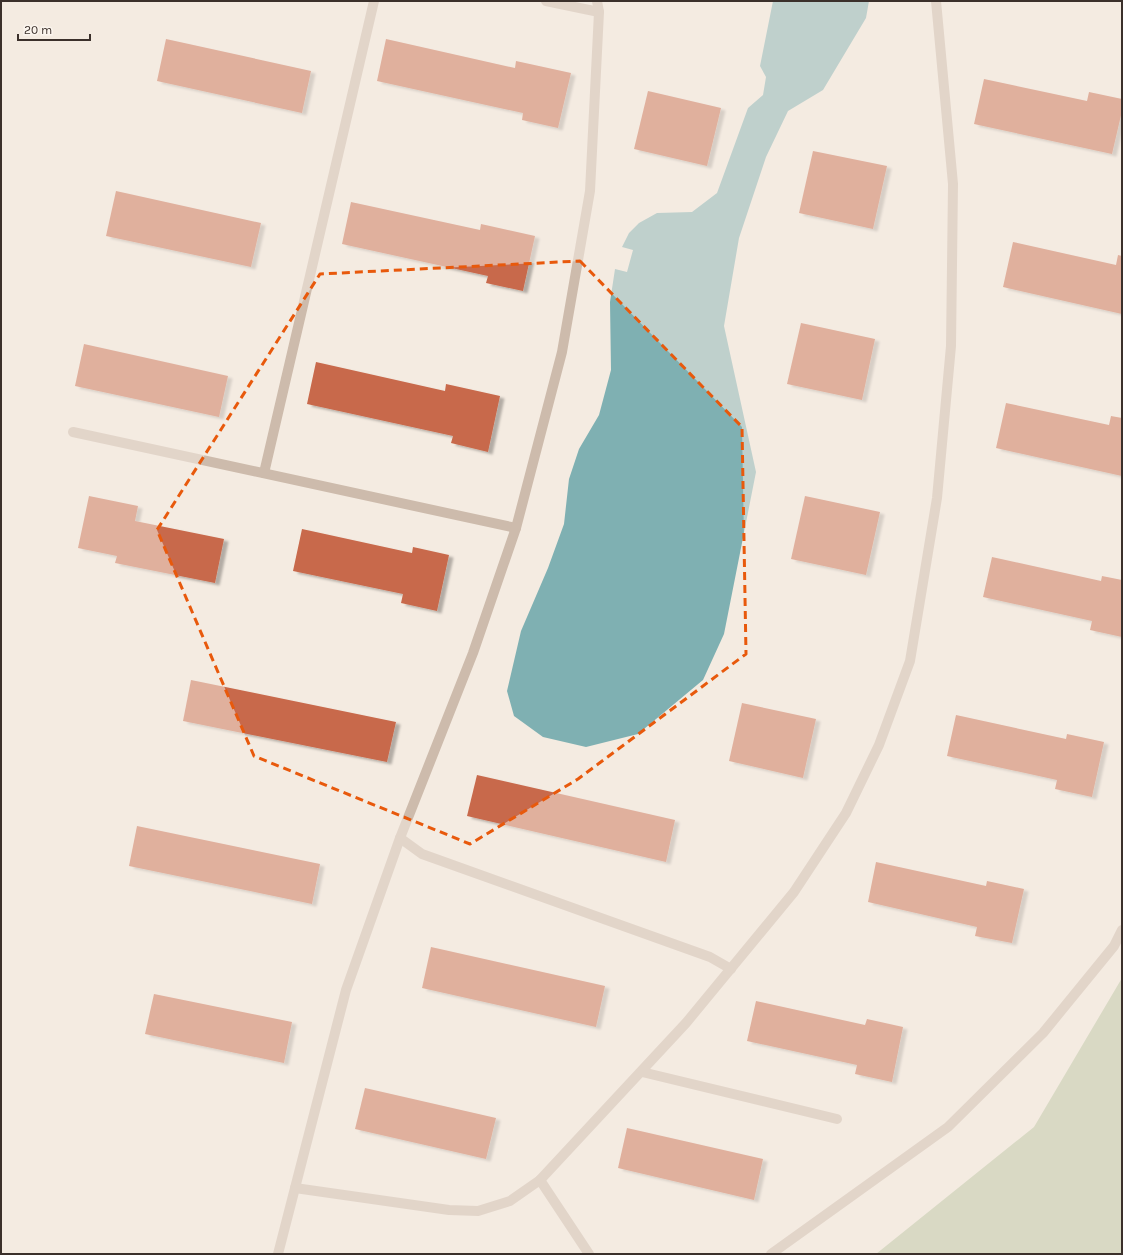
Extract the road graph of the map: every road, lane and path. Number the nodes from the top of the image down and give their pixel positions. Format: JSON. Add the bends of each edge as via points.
{"nodes":[{"id":1,"x":374,"y":1,"type":"edge"},
{"id":2,"x":546,"y":1,"type":"edge"},
{"id":3,"x":597,"y":1,"type":"edge"},
{"id":4,"x":936,"y":1,"type":"edge"},
{"id":5,"x":599,"y":12,"type":"junction"},
{"id":6,"x":73,"y":432,"type":"dead end"},
{"id":7,"x":264,"y":473,"type":"junction"},
{"id":8,"x":516,"y":528,"type":"junction"},
{"id":9,"x":400,"y":838,"type":"junction"},
{"id":10,"x":1122,"y":930,"type":"edge"},
{"id":11,"x":731,"y":969,"type":"junction"},
{"id":12,"x":642,"y":1072,"type":"junction"},
{"id":13,"x":838,"y":1119,"type":"dead end"},
{"id":14,"x":540,"y":1180,"type":"junction"},
{"id":15,"x":295,"y":1188,"type":"junction"},
{"id":16,"x":278,"y":1254,"type":"edge"},
{"id":17,"x":589,"y":1254,"type":"edge"},
{"id":18,"x":771,"y":1254,"type":"edge"}],
"edges":[{"from":1,"to":7,"type":"street"},
{"from":2,"to":5,"type":"street"},
{"from":3,"to":5,"type":"street"},
{"from":4,"to":11,"type":"street","via":[[953,184],[951,346],[937,498],[910,661],[879,745],[846,813],[794,892]]},
{"from":5,"to":8,"type":"street","via":[[590,191],[562,352]]},
{"from":6,"to":7,"type":"street"},
{"from":7,"to":8,"type":"street"},
{"from":8,"to":9,"type":"street","via":[[473,652]]},
{"from":9,"to":11,"type":"street","via":[[422,854],[710,957]]},
{"from":9,"to":15,"type":"street","via":[[346,990]]},
{"from":10,"to":18,"type":"street","via":[[1114,946],[1043,1034],[948,1127]]},
{"from":11,"to":12,"type":"street"},
{"from":12,"to":13,"type":"street"},
{"from":12,"to":14,"type":"street"},
{"from":14,"to":15,"type":"street","via":[[510,1201],[478,1210],[449,1210]]},
{"from":14,"to":17,"type":"street"},
{"from":15,"to":16,"type":"street"}]}
